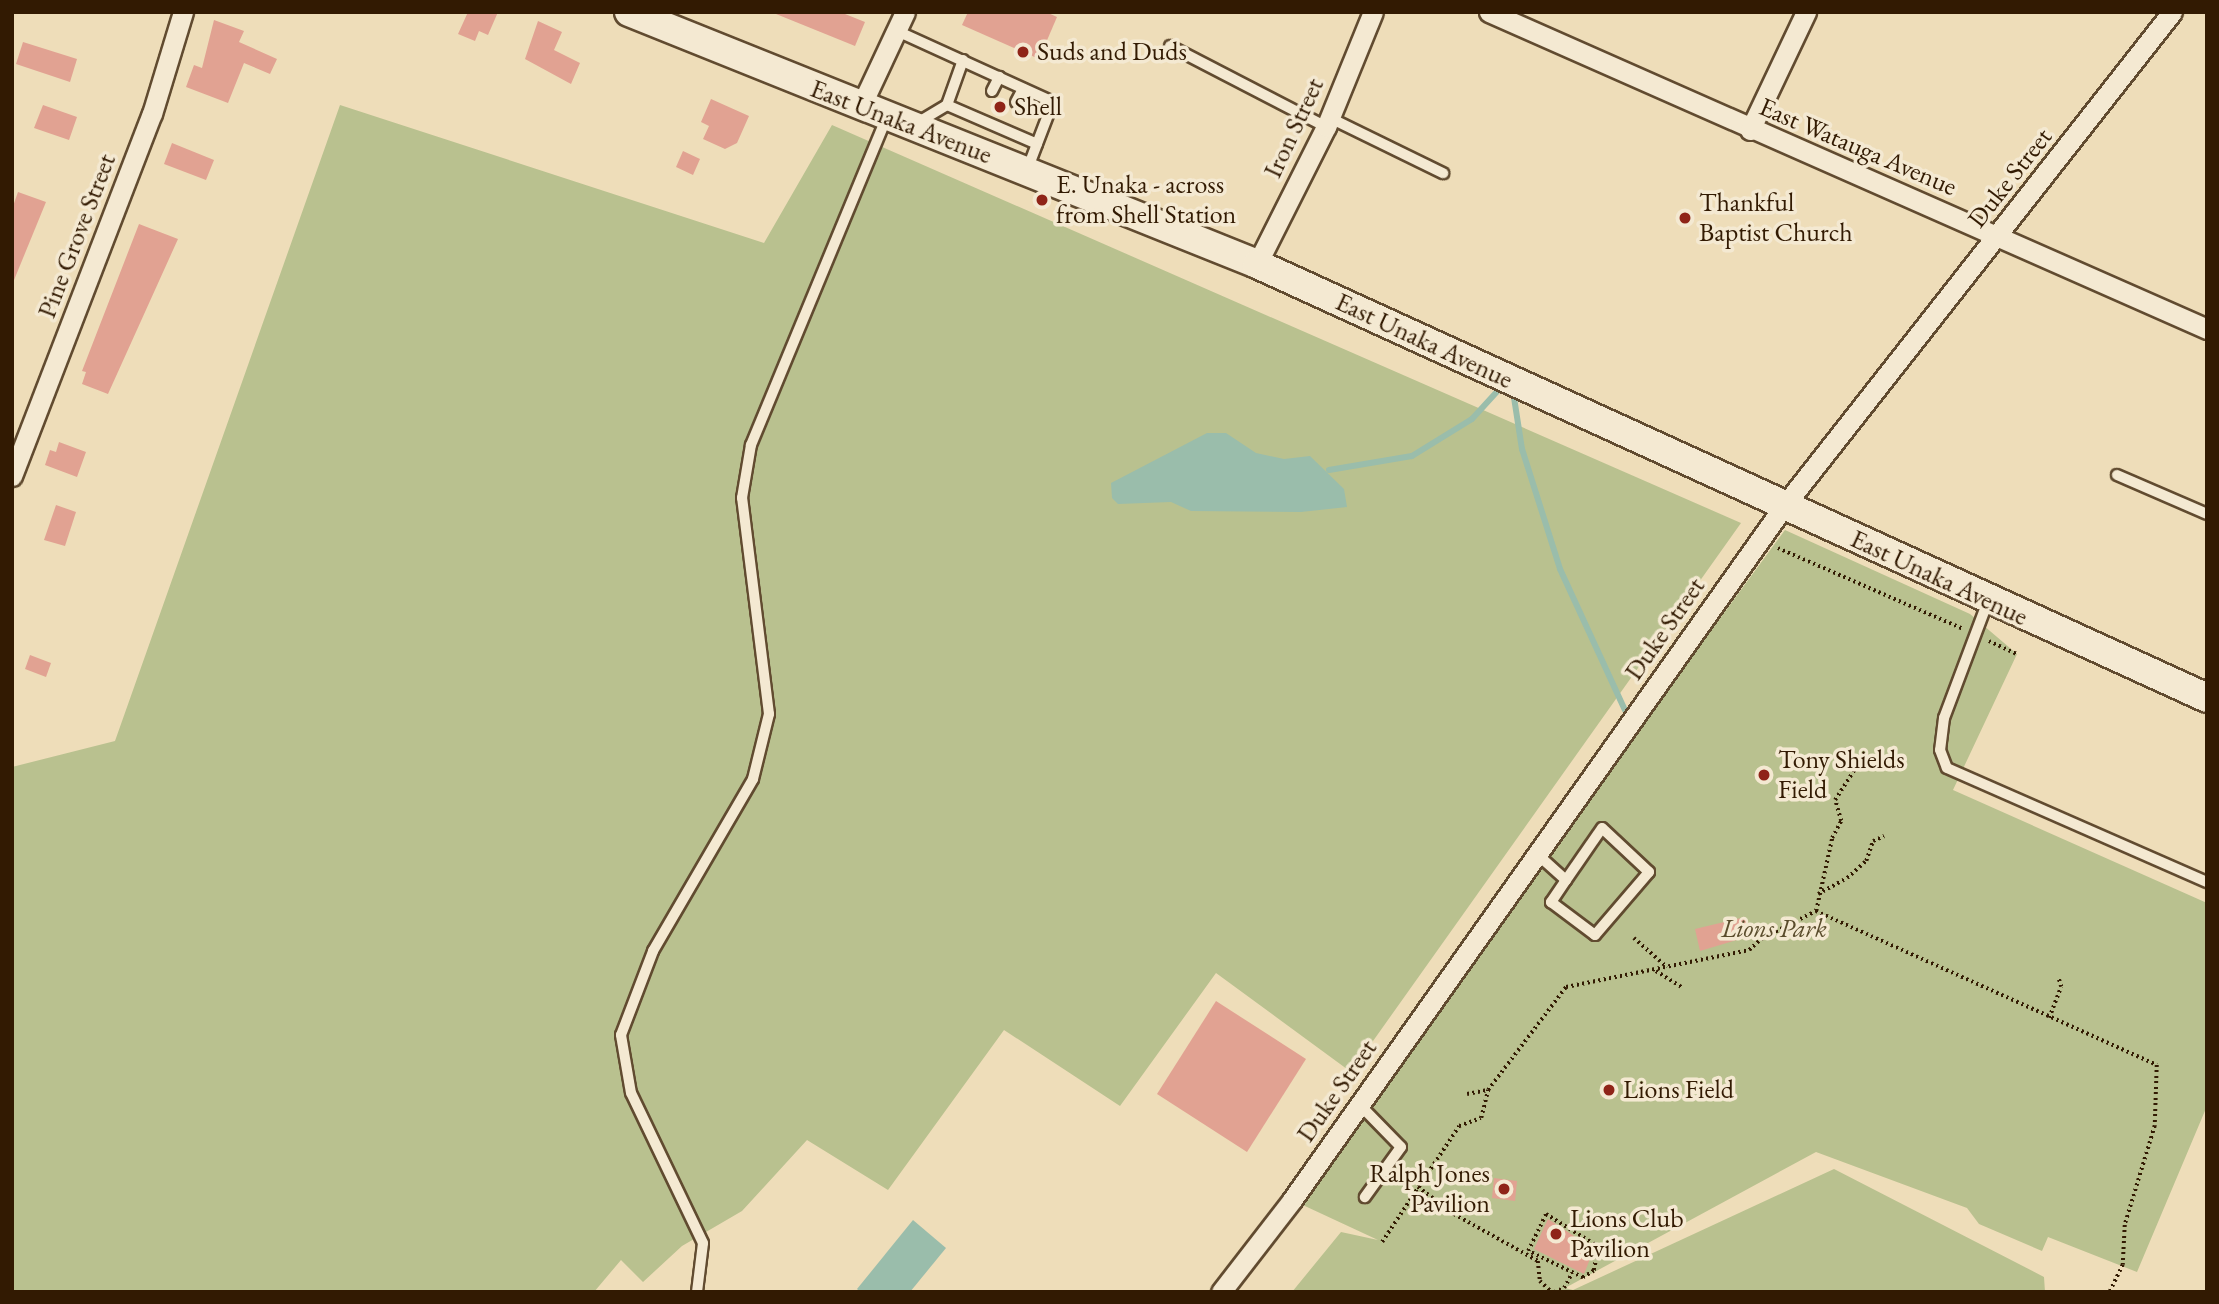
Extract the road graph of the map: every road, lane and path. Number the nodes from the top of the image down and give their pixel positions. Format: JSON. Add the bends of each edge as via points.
{"nodes":[{"id":1,"x":183,"y":12,"type":"edge"},
{"id":2,"x":629,"y":12,"type":"edge"},
{"id":3,"x":905,"y":12,"type":"edge"},
{"id":4,"x":1373,"y":12,"type":"edge"},
{"id":5,"x":1489,"y":12,"type":"edge"},
{"id":6,"x":1806,"y":12,"type":"edge"},
{"id":7,"x":2172,"y":12,"type":"edge"},
{"id":8,"x":897,"y":31,"type":"junction"},
{"id":9,"x":1170,"y":46,"type":"dead end"},
{"id":10,"x":963,"y":60,"type":"junction"},
{"id":11,"x":999,"y":77,"type":"junction"},
{"id":12,"x":1023,"y":89,"type":"junction"},
{"id":13,"x":992,"y":91,"type":"dead end"},
{"id":14,"x":1016,"y":102,"type":"dead end"},
{"id":15,"x":947,"y":105,"type":"junction"},
{"id":16,"x":885,"y":118,"type":"junction"},
{"id":17,"x":1328,"y":123,"type":"junction"},
{"id":18,"x":1750,"y":130,"type":"junction"},
{"id":19,"x":1037,"y":144,"type":"junction"},
{"id":20,"x":1027,"y":170,"type":"junction"},
{"id":21,"x":1443,"y":173,"type":"dead end"},
{"id":22,"x":2000,"y":235,"type":"junction"},
{"id":23,"x":1257,"y":264,"type":"junction"},
{"id":24,"x":2207,"y":329,"type":"edge"},
{"id":25,"x":2118,"y":475,"type":"dead end"},
{"id":26,"x":12,"y":476,"type":"edge"},
{"id":27,"x":1784,"y":506,"type":"junction"},
{"id":28,"x":2207,"y":514,"type":"edge"},
{"id":29,"x":1772,"y":547,"type":"dead end"},
{"id":30,"x":1988,"y":601,"type":"junction"},
{"id":31,"x":1973,"y":633,"type":"junction"},
{"id":32,"x":2017,"y":654,"type":"dead end"},
{"id":33,"x":2207,"y":698,"type":"edge"},
{"id":34,"x":1860,"y":761,"type":"dead end"},
{"id":35,"x":1884,"y":836,"type":"dead end"},
{"id":36,"x":1537,"y":854,"type":"junction"},
{"id":37,"x":1566,"y":880,"type":"junction"},
{"id":38,"x":2207,"y":881,"type":"edge"},
{"id":39,"x":1818,"y":894,"type":"junction"},
{"id":40,"x":1816,"y":911,"type":"junction"},
{"id":41,"x":1634,"y":938,"type":"dead end"},
{"id":42,"x":1667,"y":967,"type":"junction"},
{"id":43,"x":1657,"y":971,"type":"junction"},
{"id":44,"x":2058,"y":977,"type":"dead end"},
{"id":45,"x":1682,"y":987,"type":"dead end"},
{"id":46,"x":2049,"y":1018,"type":"junction"},
{"id":47,"x":1488,"y":1090,"type":"junction"},
{"id":48,"x":1467,"y":1094,"type":"dead end"},
{"id":49,"x":1359,"y":1104,"type":"junction"},
{"id":50,"x":1418,"y":1187,"type":"junction"},
{"id":51,"x":1364,"y":1197,"type":"dead end"},
{"id":52,"x":1382,"y":1242,"type":"dead end"},
{"id":53,"x":1572,"y":1273,"type":"junction"},
{"id":54,"x":697,"y":1292,"type":"edge"},
{"id":55,"x":1222,"y":1292,"type":"edge"},
{"id":56,"x":1553,"y":1292,"type":"edge"},
{"id":57,"x":2110,"y":1292,"type":"edge"}],
"edges":[{"from":1,"to":26,"type":"street","name":"Pine Grove Street","via":[[152,114]]},
{"from":2,"to":16,"type":"main road","name":"East Unaka Avenue"},
{"from":3,"to":8,"type":"street"},
{"from":4,"to":17,"type":"street","name":"Iron Street"},
{"from":5,"to":18,"type":"street","name":"East Watauga Avenue"},
{"from":6,"to":18,"type":"street"},
{"from":7,"to":22,"type":"street","name":"Duke Street"},
{"from":8,"to":10,"type":"lane"},
{"from":8,"to":16,"type":"street"},
{"from":9,"to":17,"type":"lane"},
{"from":10,"to":11,"type":"lane"},
{"from":10,"to":15,"type":"lane"},
{"from":11,"to":12,"type":"lane"},
{"from":11,"to":13,"type":"lane"},
{"from":12,"to":14,"type":"lane"},
{"from":12,"to":19,"type":"lane","via":[[1053,102]]},
{"from":15,"to":16,"type":"lane"},
{"from":15,"to":19,"type":"lane","via":[[1005,126]]},
{"from":16,"to":20,"type":"main road","name":"East Unaka Avenue"},
{"from":16,"to":54,"type":"lane","via":[[751,445],[741,498],[769,714],[753,779],[653,950],[621,1035],[631,1093],[703,1243]]},
{"from":17,"to":21,"type":"lane"},
{"from":17,"to":23,"type":"street","name":"Iron Street"},
{"from":18,"to":22,"type":"street","name":"East Watauga Avenue"},
{"from":19,"to":20,"type":"lane"},
{"from":20,"to":23,"type":"main road","name":"East Unaka Avenue"},
{"from":22,"to":24,"type":"street","name":"East Watauga Avenue"},
{"from":22,"to":27,"type":"street","name":"Duke Street"},
{"from":23,"to":27,"type":"main road","name":"East Unaka Avenue"},
{"from":25,"to":28,"type":"lane"},
{"from":27,"to":30,"type":"main road","name":"East Unaka Avenue"},
{"from":27,"to":36,"type":"street","name":"Duke Street"},
{"from":29,"to":31,"type":"path"},
{"from":30,"to":31,"type":"lane"},
{"from":30,"to":33,"type":"main road","name":"East Unaka Avenue"},
{"from":31,"to":32,"type":"path"},
{"from":31,"to":38,"type":"lane","via":[[1944,718],[1940,750],[1947,768]]},
{"from":34,"to":39,"type":"path","via":[[1835,800],[1841,821]]},
{"from":35,"to":39,"type":"path","via":[[1873,841],[1866,861],[1847,878]]},
{"from":36,"to":37,"type":"lane"},
{"from":36,"to":49,"type":"street","name":"Duke Street"},
{"from":37,"to":37,"type":"lane","via":[[1551,902],[1595,935],[1649,872],[1602,828]]},
{"from":39,"to":40,"type":"path"},
{"from":40,"to":42,"type":"path","via":[[1749,950]]},
{"from":40,"to":46,"type":"path"},
{"from":41,"to":42,"type":"path"},
{"from":42,"to":43,"type":"path"},
{"from":43,"to":45,"type":"path"},
{"from":43,"to":47,"type":"path","via":[[1566,987]]},
{"from":44,"to":46,"type":"path","via":[[2061,987]]},
{"from":46,"to":57,"type":"path","via":[[2157,1065],[2155,1126],[2125,1224],[2123,1265]]},
{"from":47,"to":48,"type":"path"},
{"from":47,"to":50,"type":"path","via":[[1481,1118],[1463,1121]]},
{"from":49,"to":51,"type":"lane","via":[[1401,1147]]},
{"from":49,"to":55,"type":"street","name":"Duke Street"},
{"from":50,"to":52,"type":"path"},
{"from":50,"to":56,"type":"path","via":[[1454,1214],[1538,1261],[1540,1282]]},
{"from":53,"to":53,"type":"path","via":[[1583,1278],[1594,1271],[1599,1247],[1546,1214],[1528,1251]]},
{"from":53,"to":56,"type":"path","via":[[1564,1288]]}]}
